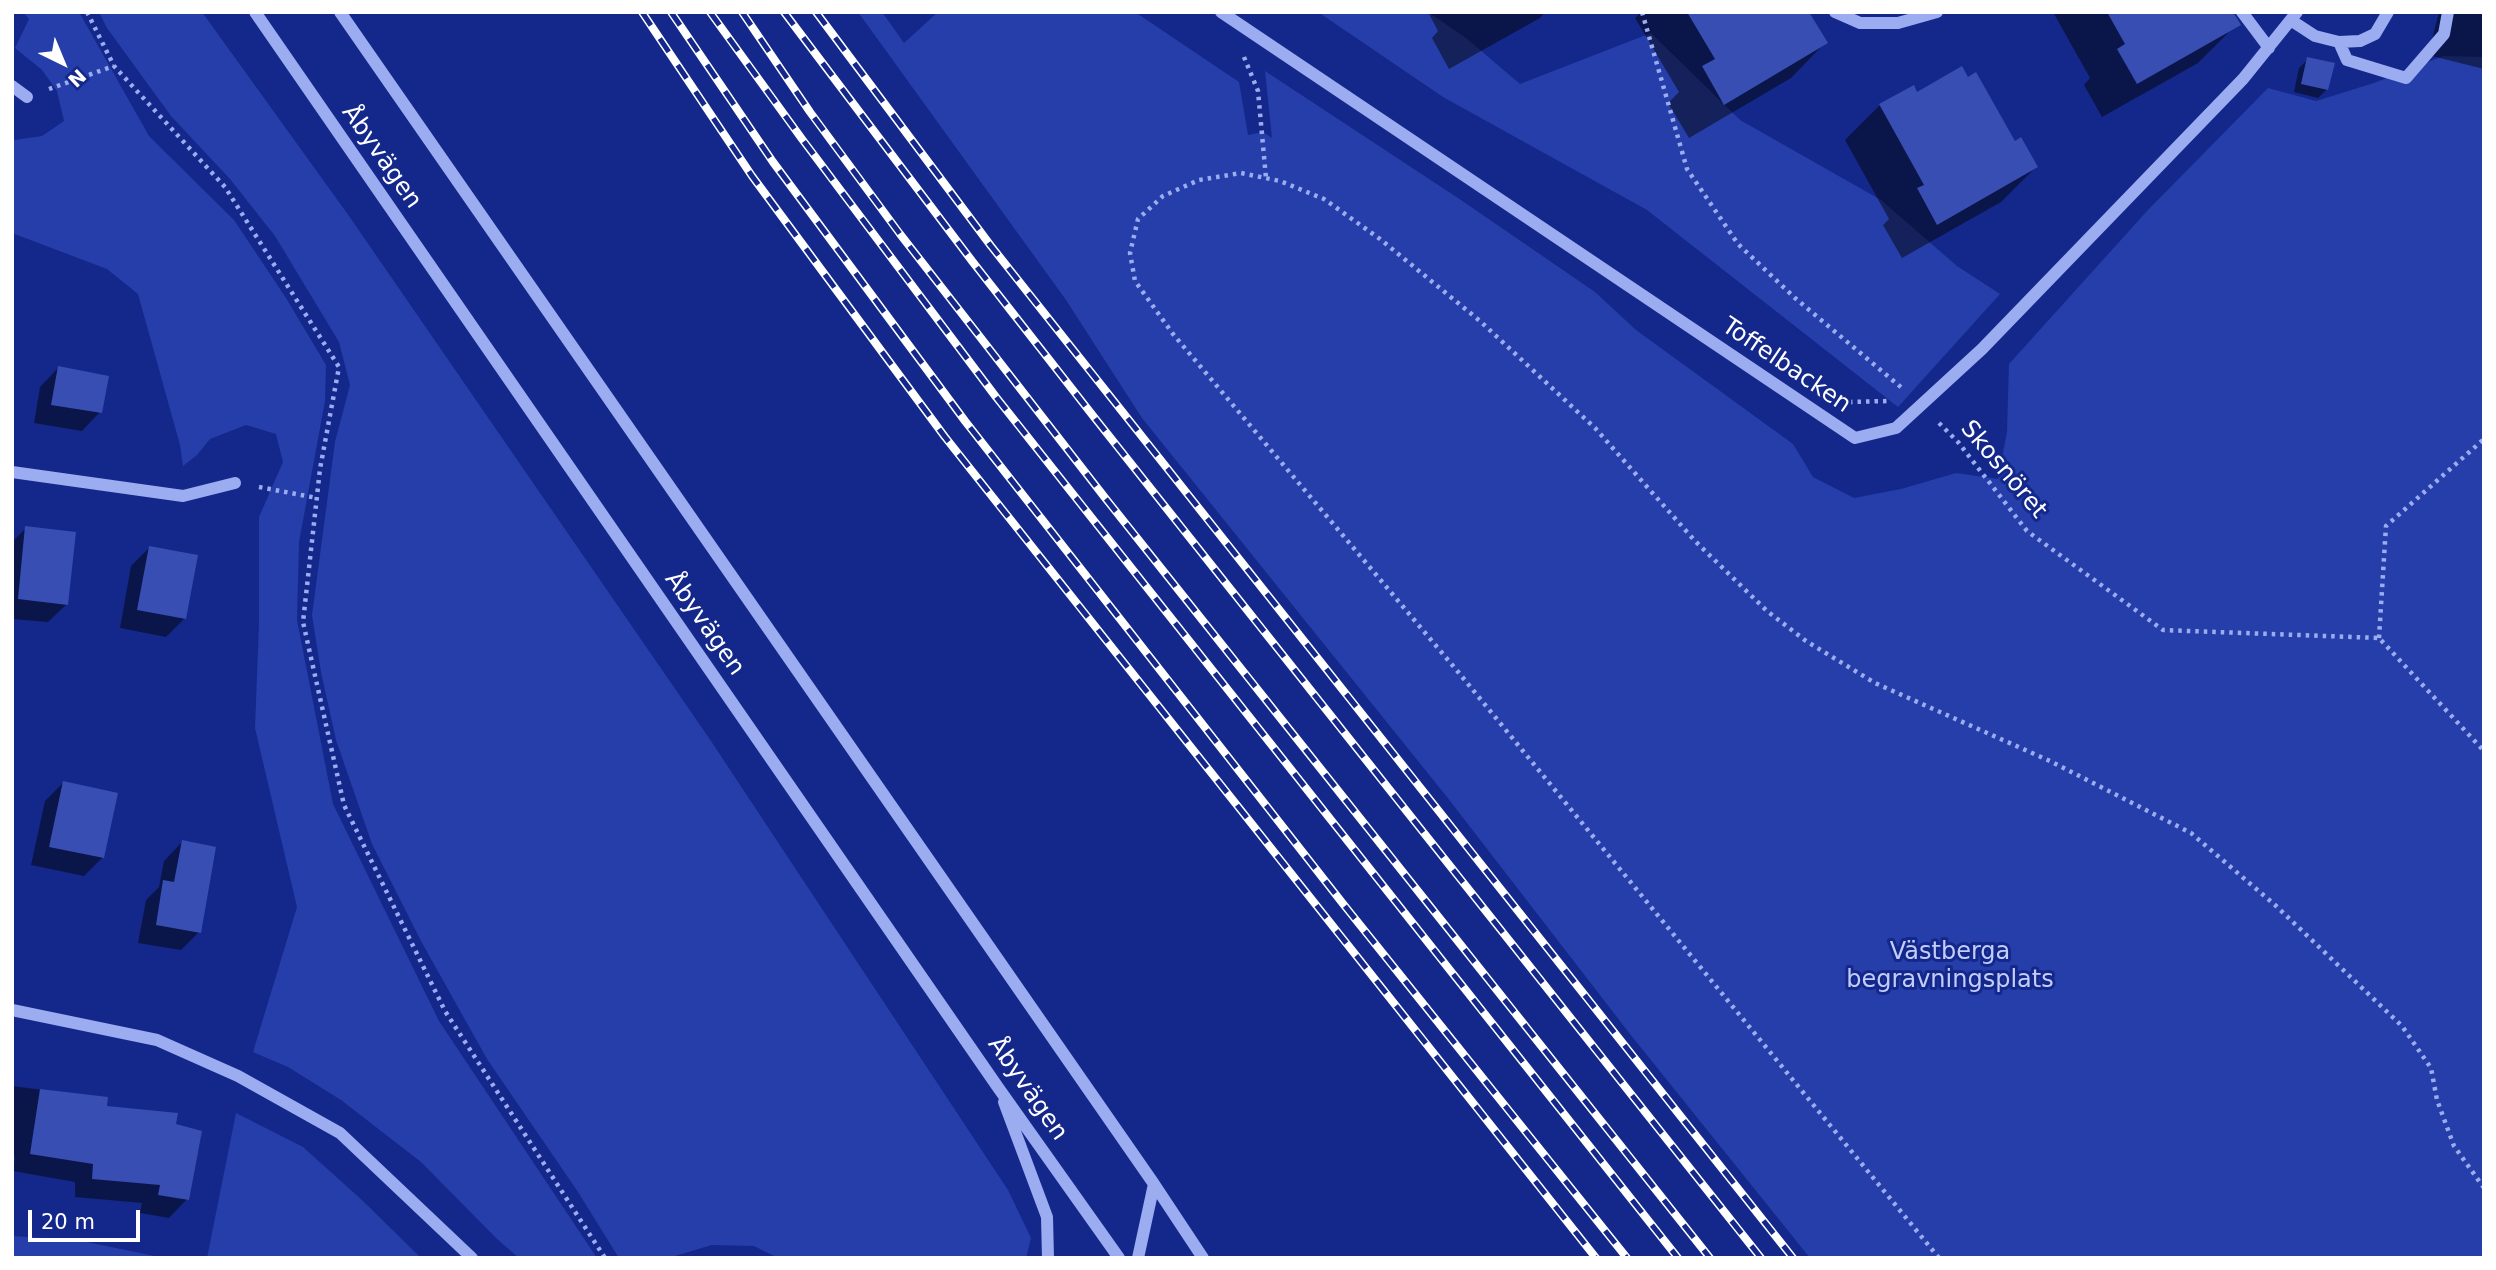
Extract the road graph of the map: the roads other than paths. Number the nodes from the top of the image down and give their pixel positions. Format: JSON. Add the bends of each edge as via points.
{"nodes":[{"id":1,"x":255,"y":12,"type":"edge"},
{"id":2,"x":340,"y":12,"type":"edge"},
{"id":3,"x":1221,"y":12,"type":"edge"},
{"id":4,"x":1835,"y":12,"type":"edge"},
{"id":5,"x":1937,"y":12,"type":"edge"},
{"id":6,"x":2242,"y":12,"type":"edge"},
{"id":7,"x":2388,"y":12,"type":"edge"},
{"id":8,"x":2448,"y":12,"type":"edge"},
{"id":9,"x":2294,"y":17,"type":"edge"},
{"id":10,"x":2339,"y":42,"type":"junction"},
{"id":11,"x":2269,"y":48,"type":"junction"},
{"id":12,"x":12,"y":86,"type":"edge"},
{"id":13,"x":27,"y":97,"type":"road end"},
{"id":14,"x":12,"y":472,"type":"edge"},
{"id":15,"x":235,"y":483,"type":"road end"},
{"id":16,"x":12,"y":1010,"type":"edge"},
{"id":17,"x":998,"y":1086,"type":"junction"},
{"id":18,"x":1154,"y":1184,"type":"junction"},
{"id":19,"x":472,"y":1258,"type":"edge"},
{"id":20,"x":1048,"y":1258,"type":"edge"},
{"id":21,"x":1119,"y":1258,"type":"edge"},
{"id":22,"x":1138,"y":1258,"type":"edge"},
{"id":23,"x":1203,"y":1258,"type":"edge"}],
"edges":[{"from":1,"to":17,"type":"street","name":"Åbyvägen"},
{"from":2,"to":18,"type":"street","name":"Åbyvägen"},
{"from":3,"to":11,"type":"street","name":"Toffelbacken","via":[[1856,438],[1896,428],[1992,339]]},
{"from":4,"to":5,"type":"street","via":[[1860,23],[1898,23]]},
{"from":6,"to":11,"type":"street"},
{"from":7,"to":10,"type":"street","via":[[2375,34],[2360,41]]},
{"from":8,"to":10,"type":"street","via":[[2444,34],[2406,78],[2347,60]]},
{"from":9,"to":10,"type":"street","name":"Toffelbacken","via":[[2315,36]]},
{"from":9,"to":11,"type":"street","name":"Toffelbacken"},
{"from":12,"to":13,"type":"street"},
{"from":14,"to":15,"type":"street","via":[[183,496]]},
{"from":16,"to":19,"type":"street","via":[[157,1041],[238,1076],[340,1133]]},
{"from":17,"to":20,"type":"street","via":[[1047,1217]]},
{"from":17,"to":21,"type":"street","name":"Åbyvägen"},
{"from":18,"to":22,"type":"street"},
{"from":18,"to":23,"type":"street","name":"Åbyvägen"}]}
